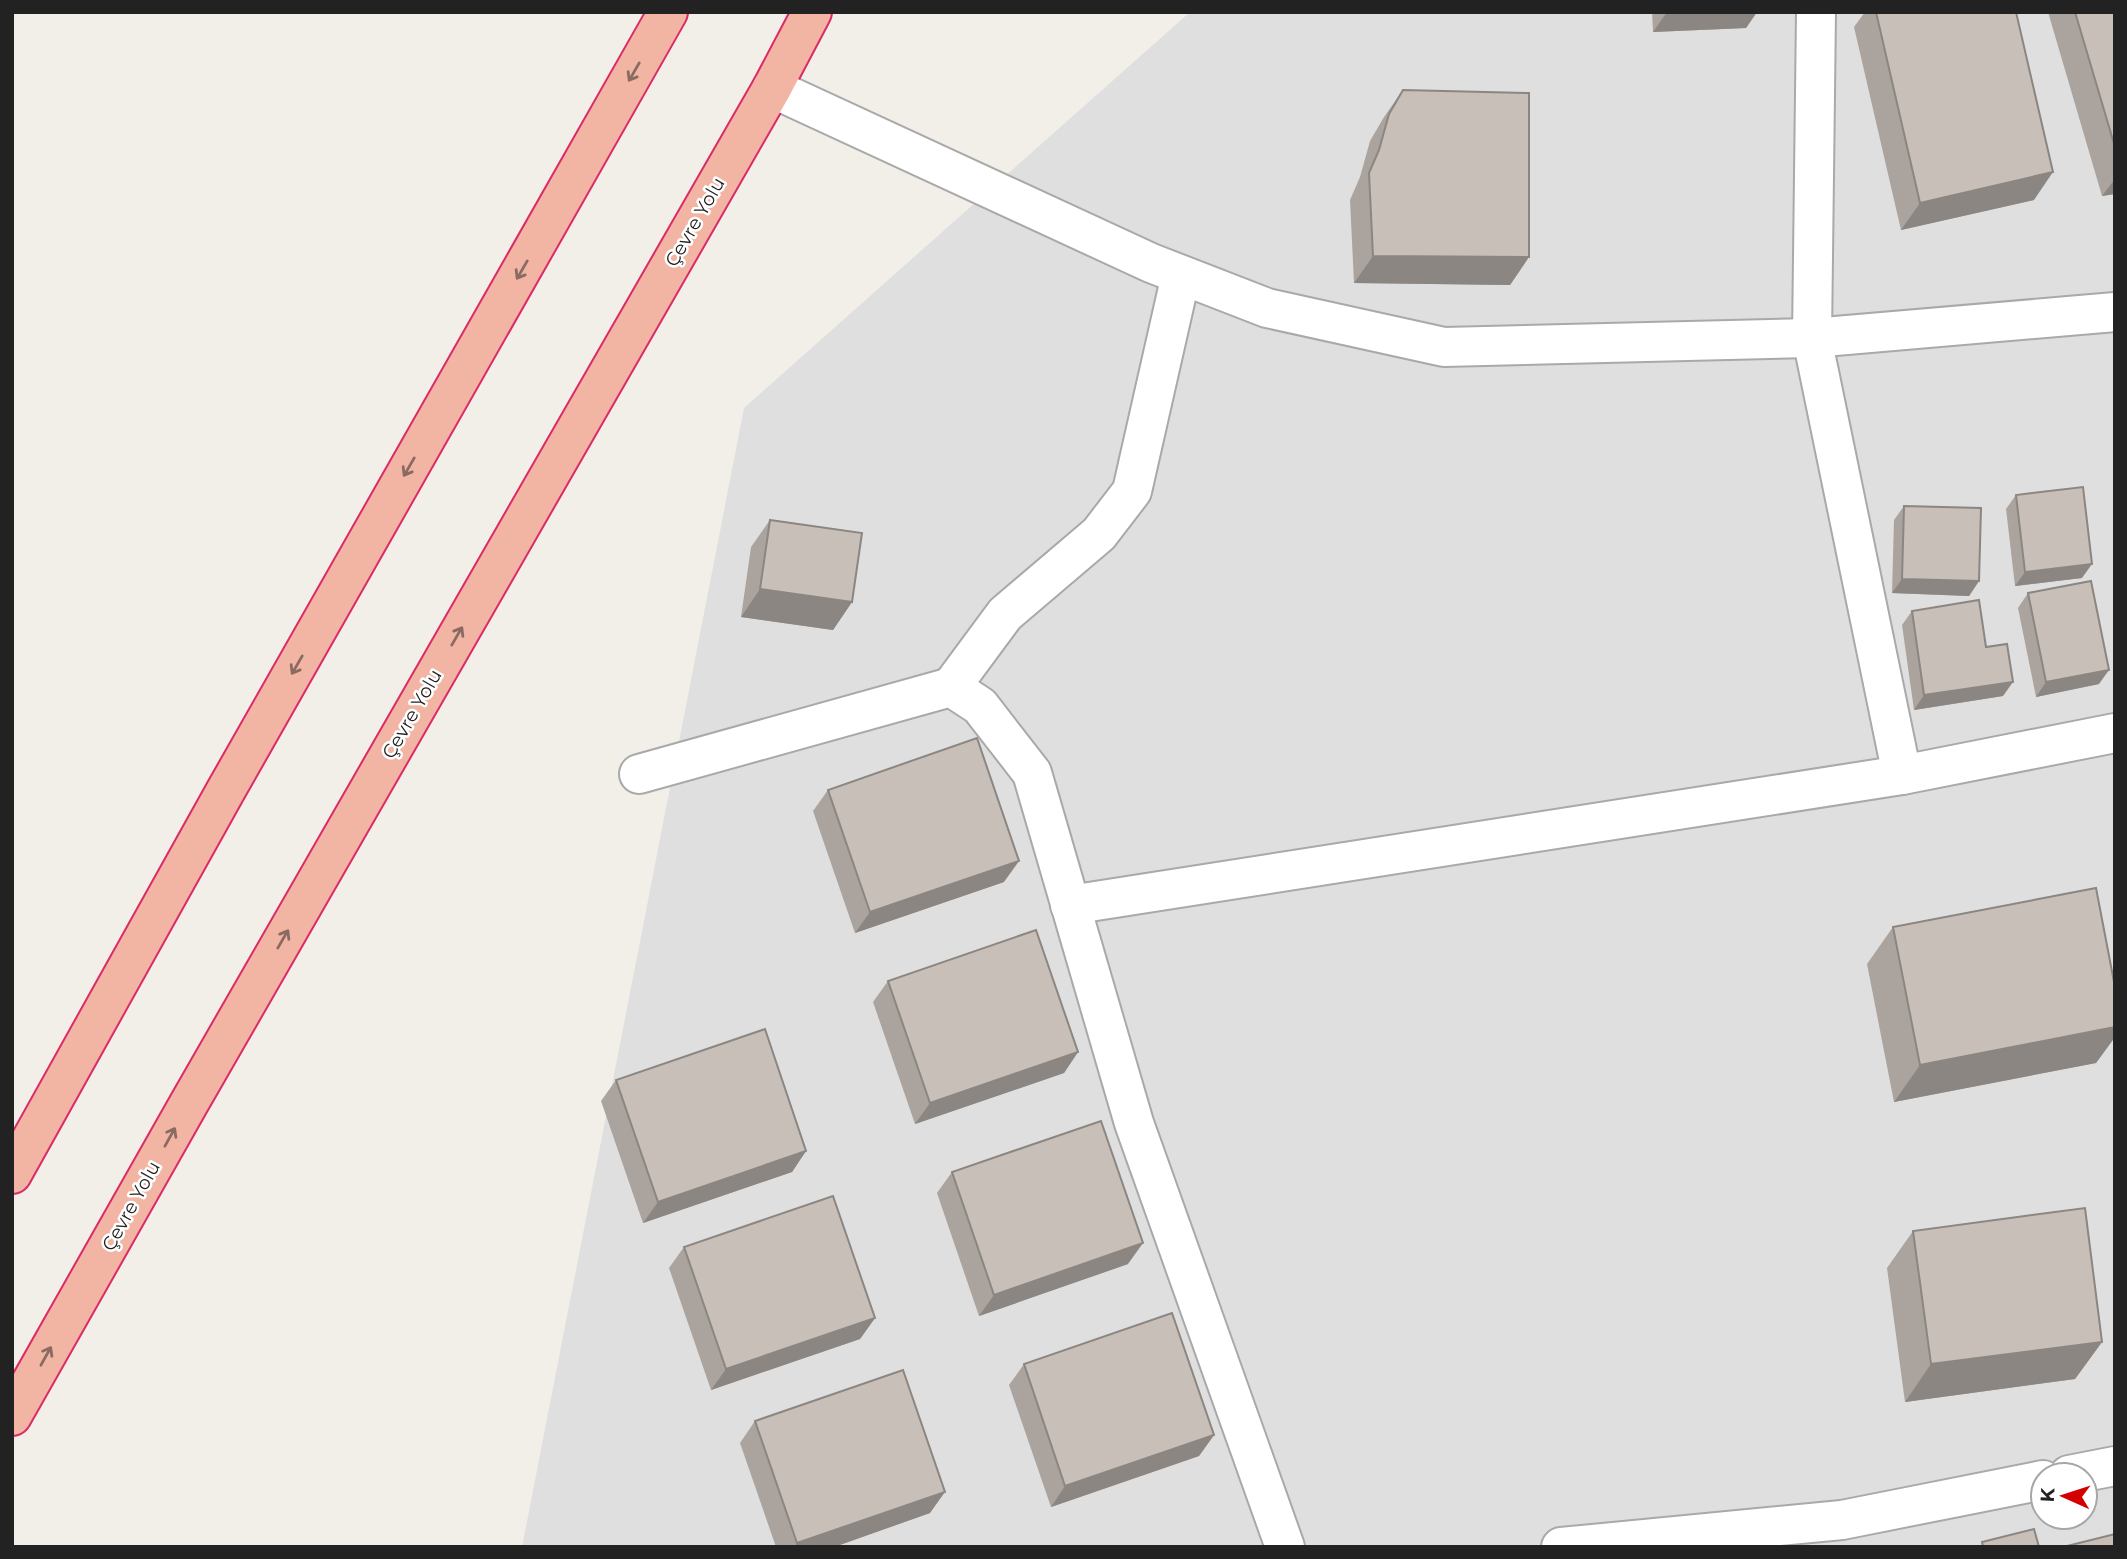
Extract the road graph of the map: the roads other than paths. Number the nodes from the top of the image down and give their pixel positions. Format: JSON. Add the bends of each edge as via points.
{"nodes":[{"id":1,"x":668,"y":12,"type":"edge"},
{"id":2,"x":812,"y":12,"type":"edge"},
{"id":3,"x":1816,"y":12,"type":"edge"},
{"id":4,"x":772,"y":88,"type":"junction"},
{"id":5,"x":1181,"y":275,"type":"junction"},
{"id":6,"x":2115,"y":312,"type":"edge"},
{"id":7,"x":1812,"y":338,"type":"junction"},
{"id":8,"x":951,"y":687,"type":"junction"},
{"id":9,"x":2115,"y":733,"type":"edge"},
{"id":10,"x":639,"y":774,"type":"dead end"},
{"id":11,"x":1902,"y":775,"type":"junction"},
{"id":12,"x":1070,"y":905,"type":"junction"},
{"id":13,"x":12,"y":1174,"type":"edge"},
{"id":14,"x":12,"y":1416,"type":"edge"},
{"id":15,"x":2029,"y":1483,"type":"edge"},
{"id":16,"x":1285,"y":1547,"type":"edge"},
{"id":17,"x":1561,"y":1547,"type":"edge"}],
"edges":[{"from":1,"to":13,"type":"highway","one_way":true},
{"from":2,"to":4,"type":"highway","name":"Çevre Yolu"},
{"from":3,"to":7,"type":"street"},
{"from":4,"to":5,"type":"street"},
{"from":14,"to":4,"type":"highway","name":"Çevre Yolu","one_way":true},
{"from":5,"to":7,"type":"street","via":[[1267,308],[1444,347]]},
{"from":5,"to":8,"type":"street","via":[[1132,491],[1099,534],[1005,614]]},
{"from":6,"to":7,"type":"street"},
{"from":7,"to":11,"type":"street"},
{"from":8,"to":10,"type":"street"},
{"from":8,"to":12,"type":"street","via":[[981,706],[1032,773]]},
{"from":9,"to":11,"type":"street"},
{"from":11,"to":12,"type":"street"},
{"from":12,"to":16,"type":"street","via":[[1134,1124]]},
{"from":15,"to":17,"type":"street","via":[[1842,1520]]}]}
